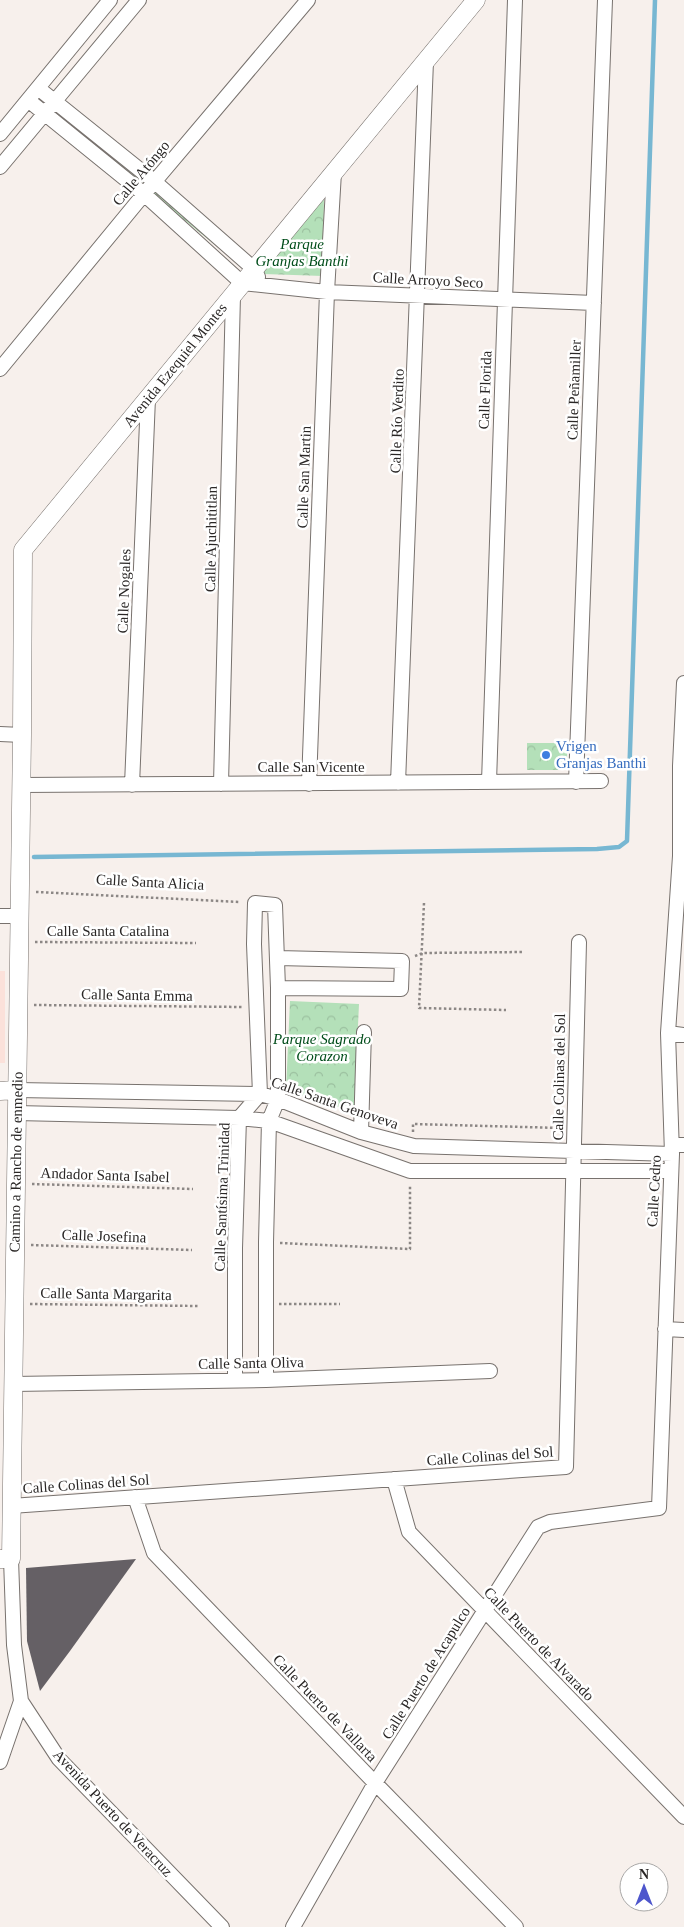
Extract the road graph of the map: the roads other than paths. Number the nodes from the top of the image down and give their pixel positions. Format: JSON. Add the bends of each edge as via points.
{"nodes":[{"id":1,"x":110,"y":0,"type":"edge"},
{"id":2,"x":139,"y":0,"type":"edge"},
{"id":3,"x":308,"y":0,"type":"edge"},
{"id":4,"x":476,"y":0,"type":"edge"},
{"id":5,"x":515,"y":0,"type":"edge"},
{"id":6,"x":606,"y":0,"type":"edge"},
{"id":7,"x":426,"y":61,"type":"junction"},
{"id":8,"x":38,"y":88,"type":"junction"},
{"id":9,"x":28,"y":100,"type":"junction"},
{"id":10,"x":55,"y":102,"type":"junction"},
{"id":11,"x":44,"y":115,"type":"junction"},
{"id":12,"x":0,"y":134,"type":"edge"},
{"id":13,"x":0,"y":167,"type":"edge"},
{"id":14,"x":334,"y":172,"type":"junction"},
{"id":15,"x":155,"y":182,"type":"junction"},
{"id":16,"x":144,"y":194,"type":"junction"},
{"id":17,"x":254,"y":269,"type":"junction"},
{"id":18,"x":262,"y":287,"type":"junction"},
{"id":19,"x":237,"y":289,"type":"junction"},
{"id":20,"x":327,"y":292,"type":"junction"},
{"id":21,"x":418,"y":295,"type":"junction"},
{"id":22,"x":504,"y":300,"type":"junction"},
{"id":23,"x":594,"y":303,"type":"junction"},
{"id":24,"x":0,"y":369,"type":"edge"},
{"id":25,"x":148,"y":398,"type":"junction"},
{"id":26,"x":683,"y":692,"type":"edge"},
{"id":27,"x":0,"y":734,"type":"edge"},
{"id":28,"x":22,"y":735,"type":"junction"},
{"id":29,"x":682,"y":766,"type":"edge"},
{"id":30,"x":489,"y":782,"type":"junction"},
{"id":31,"x":576,"y":782,"type":"junction"},
{"id":32,"x":601,"y":782,"type":"dead end"},
{"id":33,"x":398,"y":783,"type":"junction"},
{"id":34,"x":21,"y":784,"type":"junction"},
{"id":35,"x":221,"y":784,"type":"junction"},
{"id":36,"x":308,"y":784,"type":"junction"},
{"id":37,"x":132,"y":785,"type":"junction"},
{"id":38,"x":682,"y":856,"type":"edge"},
{"id":39,"x":0,"y":916,"type":"edge"},
{"id":40,"x":18,"y":916,"type":"junction"},
{"id":41,"x":680,"y":938,"type":"edge"},
{"id":42,"x":578,"y":942,"type":"dead end"},
{"id":43,"x":278,"y":958,"type":"junction"},
{"id":44,"x":278,"y":988,"type":"junction"},
{"id":45,"x":364,"y":1032,"type":"dead end"},
{"id":46,"x":668,"y":1033,"type":"junction"},
{"id":47,"x":684,"y":1034,"type":"edge"},
{"id":48,"x":9,"y":1090,"type":"edge"},
{"id":49,"x":260,"y":1094,"type":"junction"},
{"id":50,"x":278,"y":1098,"type":"junction"},
{"id":51,"x":8,"y":1114,"type":"edge"},
{"id":52,"x":240,"y":1118,"type":"junction"},
{"id":53,"x":269,"y":1121,"type":"junction"},
{"id":54,"x":361,"y":1132,"type":"junction"},
{"id":55,"x":676,"y":1148,"type":"edge"},
{"id":56,"x":574,"y":1151,"type":"junction"},
{"id":57,"x":670,"y":1170,"type":"junction"},
{"id":58,"x":574,"y":1172,"type":"junction"},
{"id":59,"x":665,"y":1329,"type":"junction"},
{"id":60,"x":684,"y":1330,"type":"edge"},
{"id":61,"x":490,"y":1371,"type":"dead end"},
{"id":62,"x":235,"y":1380,"type":"junction"},
{"id":63,"x":266,"y":1380,"type":"junction"},
{"id":64,"x":13,"y":1384,"type":"junction"},
{"id":65,"x":394,"y":1479,"type":"junction"},
{"id":66,"x":135,"y":1497,"type":"junction"},
{"id":67,"x":11,"y":1506,"type":"junction"},
{"id":68,"x":550,"y":1522,"type":"joint"},
{"id":69,"x":5,"y":1540,"type":"edge"},
{"id":70,"x":5,"y":1559,"type":"edge"},
{"id":71,"x":484,"y":1611,"type":"junction"},
{"id":72,"x":21,"y":1702,"type":"junction"},
{"id":73,"x":0,"y":1762,"type":"edge"},
{"id":74,"x":375,"y":1783,"type":"junction"},
{"id":75,"x":684,"y":1817,"type":"edge"},
{"id":76,"x":222,"y":1927,"type":"edge"},
{"id":77,"x":293,"y":1927,"type":"edge"},
{"id":78,"x":516,"y":1927,"type":"edge"}],
"edges":[{"from":1,"to":8,"type":"street"},
{"from":2,"to":10,"type":"street"},
{"from":3,"to":15,"type":"street","name":"Calle Atóngo"},
{"from":4,"to":7,"type":"street","name":"Avenida Ezequiel Montes"},
{"from":5,"to":22,"type":"street","name":"Calle Florida"},
{"from":6,"to":23,"type":"street","name":"Calle Peñamiller"},
{"from":7,"to":14,"type":"street","name":"Avenida Ezequiel Montes"},
{"from":7,"to":21,"type":"street","name":"Calle Río Verdito"},
{"from":8,"to":9,"type":"street"},
{"from":8,"to":10,"type":"street"},
{"from":9,"to":11,"type":"street"},
{"from":9,"to":12,"type":"street"},
{"from":10,"to":11,"type":"street"},
{"from":10,"to":15,"type":"street"},
{"from":11,"to":13,"type":"street"},
{"from":11,"to":16,"type":"street"},
{"from":14,"to":17,"type":"street","name":"Avenida Ezequiel Montes"},
{"from":14,"to":20,"type":"street","name":"Calle San Martin"},
{"from":15,"to":16,"type":"street","name":"Calle Atóngo"},
{"from":15,"to":17,"type":"street"},
{"from":16,"to":19,"type":"street"},
{"from":16,"to":24,"type":"street","name":"Calle Atóngo"},
{"from":17,"to":18,"type":"street"},
{"from":17,"to":19,"type":"street","name":"Avenida Ezequiel Montes"},
{"from":18,"to":19,"type":"street","name":"Calle Arroyo Seco"},
{"from":18,"to":20,"type":"street","name":"Calle Arroyo Seco"},
{"from":19,"to":25,"type":"street","name":"Avenida Ezequiel Montes"},
{"from":19,"to":35,"type":"street","name":"Calle Ajuchititlan"},
{"from":20,"to":21,"type":"street","name":"Calle Arroyo Seco"},
{"from":20,"to":36,"type":"street","name":"Calle San Martin"},
{"from":21,"to":22,"type":"street","name":"Calle Arroyo Seco"},
{"from":21,"to":33,"type":"street","name":"Calle Río Verdito"},
{"from":22,"to":23,"type":"street","name":"Calle Arroyo Seco"},
{"from":22,"to":30,"type":"street","name":"Calle Florida"},
{"from":23,"to":31,"type":"street","name":"Calle Peñamiller"},
{"from":25,"to":28,"type":"street","name":"Avenida Ezequiel Montes","via":[[23,550]]},
{"from":25,"to":37,"type":"street","name":"Calle Nogales"},
{"from":26,"to":29,"type":"street","name":"Calle Cedro"},
{"from":27,"to":28,"type":"street"},
{"from":28,"to":34,"type":"street","name":"Avenida Ezequiel Montes"},
{"from":29,"to":38,"type":"street","name":"Calle Cedro"},
{"from":30,"to":31,"type":"street","name":"Calle San Vicente"},
{"from":30,"to":33,"type":"street","name":"Calle San Vicente"},
{"from":31,"to":32,"type":"street","name":"Calle San Vicente"},
{"from":33,"to":36,"type":"street","name":"Calle San Vicente"},
{"from":34,"to":37,"type":"street","name":"Calle San Vicente"},
{"from":34,"to":40,"type":"street","name":"Camino a Rancho de enmedio"},
{"from":35,"to":36,"type":"street","name":"Calle San Vicente"},
{"from":35,"to":37,"type":"street","name":"Calle San Vicente"},
{"from":38,"to":41,"type":"street","name":"Calle Cedro"},
{"from":39,"to":40,"type":"street"},
{"from":40,"to":48,"type":"street","name":"Camino a Rancho de enmedio","via":[[18,1004]]},
{"from":41,"to":46,"type":"street","name":"Calle Cedro"},
{"from":42,"to":56,"type":"street","name":"Calle Colinas del Sol"},
{"from":43,"to":44,"type":"street"},
{"from":43,"to":44,"type":"street","via":[[402,961],[401,989]]},
{"from":43,"to":49,"type":"street","via":[[276,908],[273,904],[255,903]]},
{"from":44,"to":50,"type":"street"},
{"from":45,"to":54,"type":"street"},
{"from":46,"to":47,"type":"street"},
{"from":46,"to":55,"type":"street","name":"Calle Cedro"},
{"from":48,"to":49,"type":"street","name":"Calle Santa Genoveva"},
{"from":48,"to":51,"type":"street","name":"Camino a Rancho de enmedio"},
{"from":49,"to":50,"type":"street","name":"Calle Santa Genoveva"},
{"from":49,"to":52,"type":"street","name":"Calle Santísima Trinidad"},
{"from":50,"to":53,"type":"street"},
{"from":50,"to":54,"type":"street","name":"Calle Santa Genoveva"},
{"from":51,"to":52,"type":"street"},
{"from":51,"to":64,"type":"street","name":"Camino a Rancho de enmedio","via":[[16,1183]]},
{"from":52,"to":53,"type":"street"},
{"from":52,"to":62,"type":"street","name":"Calle Santísima Trinidad","via":[[235,1248]]},
{"from":53,"to":58,"type":"street","via":[[410,1171]]},
{"from":53,"to":63,"type":"street"},
{"from":54,"to":56,"type":"street","name":"Calle Santa Genoveva","via":[[414,1146]]},
{"from":55,"to":56,"type":"street","name":"Calle Santa Genoveva"},
{"from":55,"to":57,"type":"street","name":"Calle Cedro"},
{"from":56,"to":58,"type":"street","name":"Calle Colinas del Sol"},
{"from":57,"to":58,"type":"street"},
{"from":57,"to":59,"type":"street","name":"Calle Cedro"},
{"from":58,"to":65,"type":"street","name":"Calle Colinas del Sol","via":[[566,1467]]},
{"from":59,"to":60,"type":"street"},
{"from":59,"to":68,"type":"street","name":"Calle Cedro","via":[[659,1508]]},
{"from":61,"to":63,"type":"street","name":"Calle Santa Oliva"},
{"from":62,"to":63,"type":"street","name":"Calle Santa Oliva"},
{"from":62,"to":64,"type":"street","name":"Calle Santa Oliva"},
{"from":64,"to":67,"type":"street","name":"Camino a Rancho de enmedio"},
{"from":65,"to":66,"type":"street","name":"Calle Colinas del Sol"},
{"from":65,"to":71,"type":"street","name":"Calle Puerto de Alvarado","via":[[410,1532]]},
{"from":66,"to":67,"type":"street","name":"Calle Colinas del Sol"},
{"from":66,"to":74,"type":"street","name":"Calle Puerto de Vallarta","via":[[154,1553]]},
{"from":67,"to":69,"type":"street","name":"Camino a Rancho de enmedio"},
{"from":68,"to":71,"type":"street","name":"Calle Puerto de Acapulco","via":[[538,1526]]},
{"from":69,"to":70,"type":"street","name":"Avenida Puerto de Veracruz"},
{"from":70,"to":72,"type":"street","name":"Avenida Puerto de Veracruz"},
{"from":71,"to":74,"type":"street","name":"Calle Puerto de Acapulco"},
{"from":71,"to":75,"type":"street","name":"Calle Puerto de Alvarado"},
{"from":72,"to":73,"type":"street"},
{"from":72,"to":76,"type":"street","name":"Avenida Puerto de Veracruz","via":[[59,1759]]},
{"from":74,"to":77,"type":"street","name":"Calle Puerto de Acapulco"},
{"from":74,"to":78,"type":"street","name":"Calle Puerto de Vallarta"}]}
